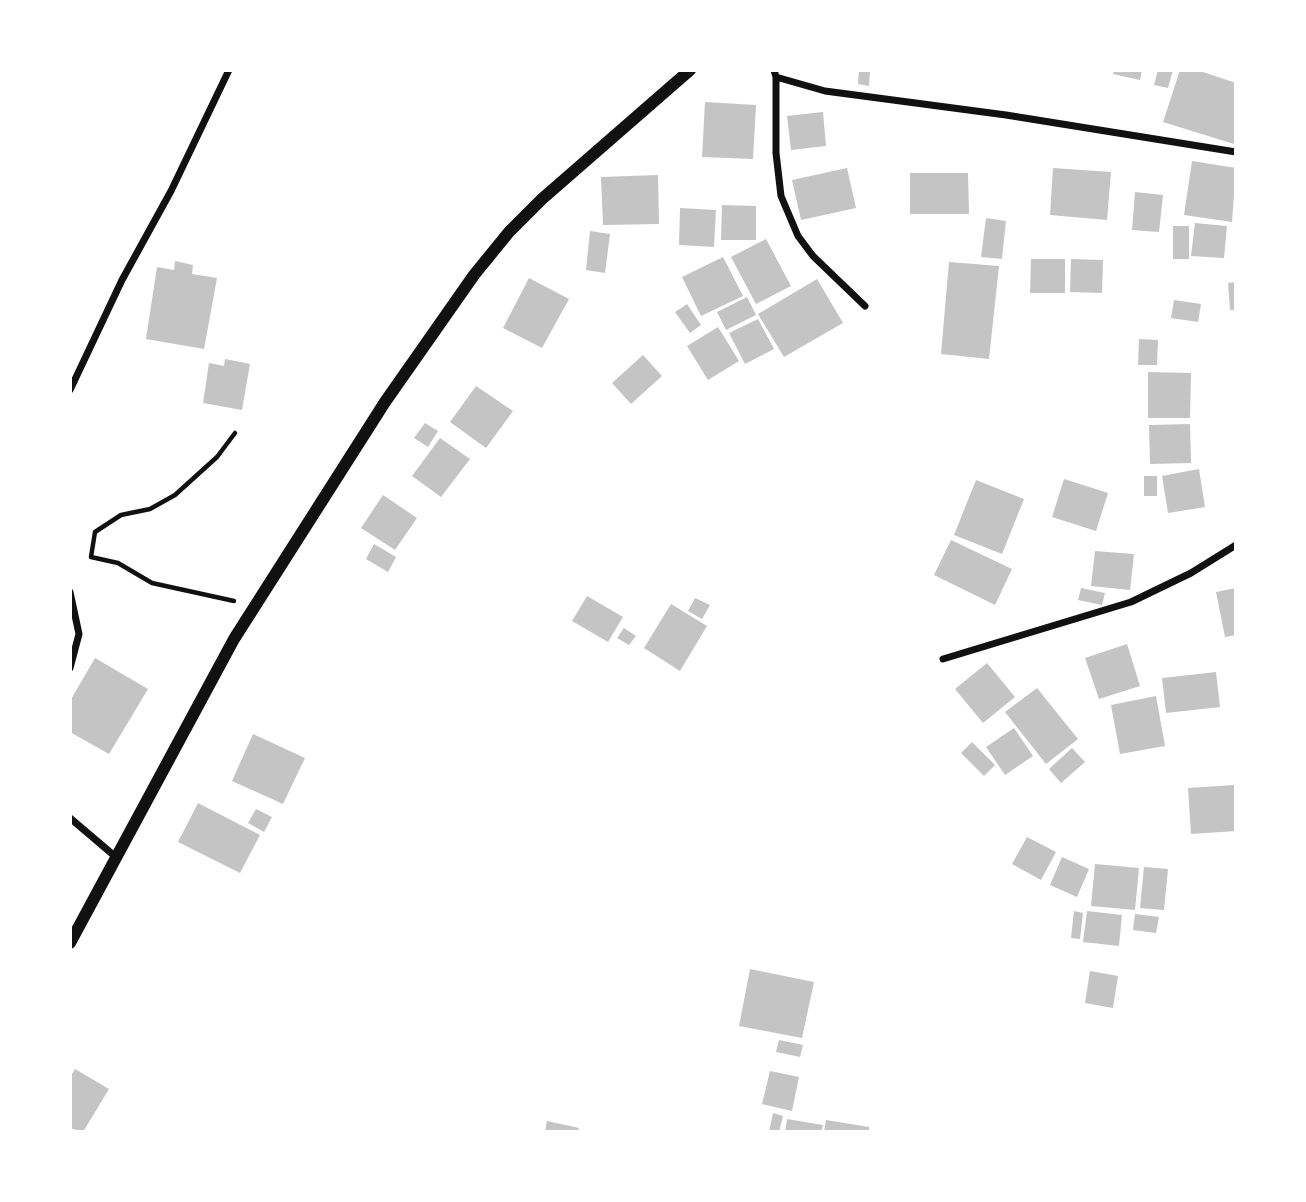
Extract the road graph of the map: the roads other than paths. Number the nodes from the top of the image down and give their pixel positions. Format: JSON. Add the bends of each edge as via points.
{"nodes":[{"id":1,"x":229,"y":70,"type":"edge"},
{"id":2,"x":690,"y":70,"type":"edge"},
{"id":3,"x":775,"y":73,"type":"edge"},
{"id":4,"x":1236,"y":152,"type":"edge"},
{"id":5,"x":865,"y":306,"type":"dead end"},
{"id":6,"x":70,"y":390,"type":"edge"},
{"id":7,"x":1236,"y":545,"type":"edge"},
{"id":8,"x":70,"y":592,"type":"edge"},
{"id":9,"x":943,"y":659,"type":"dead end"},
{"id":10,"x":70,"y":668,"type":"edge"},
{"id":11,"x":70,"y":818,"type":"edge"},
{"id":12,"x":118,"y":858,"type":"junction"},
{"id":13,"x":70,"y":943,"type":"edge"}],
"edges":[{"from":1,"to":6,"type":"street"},
{"from":2,"to":12,"type":"street","via":[[509,232],[474,275],[385,402],[234,639]]},
{"from":3,"to":4,"type":"street","via":[[825,91]]},
{"from":3,"to":5,"type":"street","via":[[781,196],[806,246]]},
{"from":7,"to":9,"type":"street","via":[[1131,602]]},
{"from":8,"to":10,"type":"street","via":[[79,634]]},
{"from":11,"to":12,"type":"street"},
{"from":12,"to":13,"type":"street"}]}
